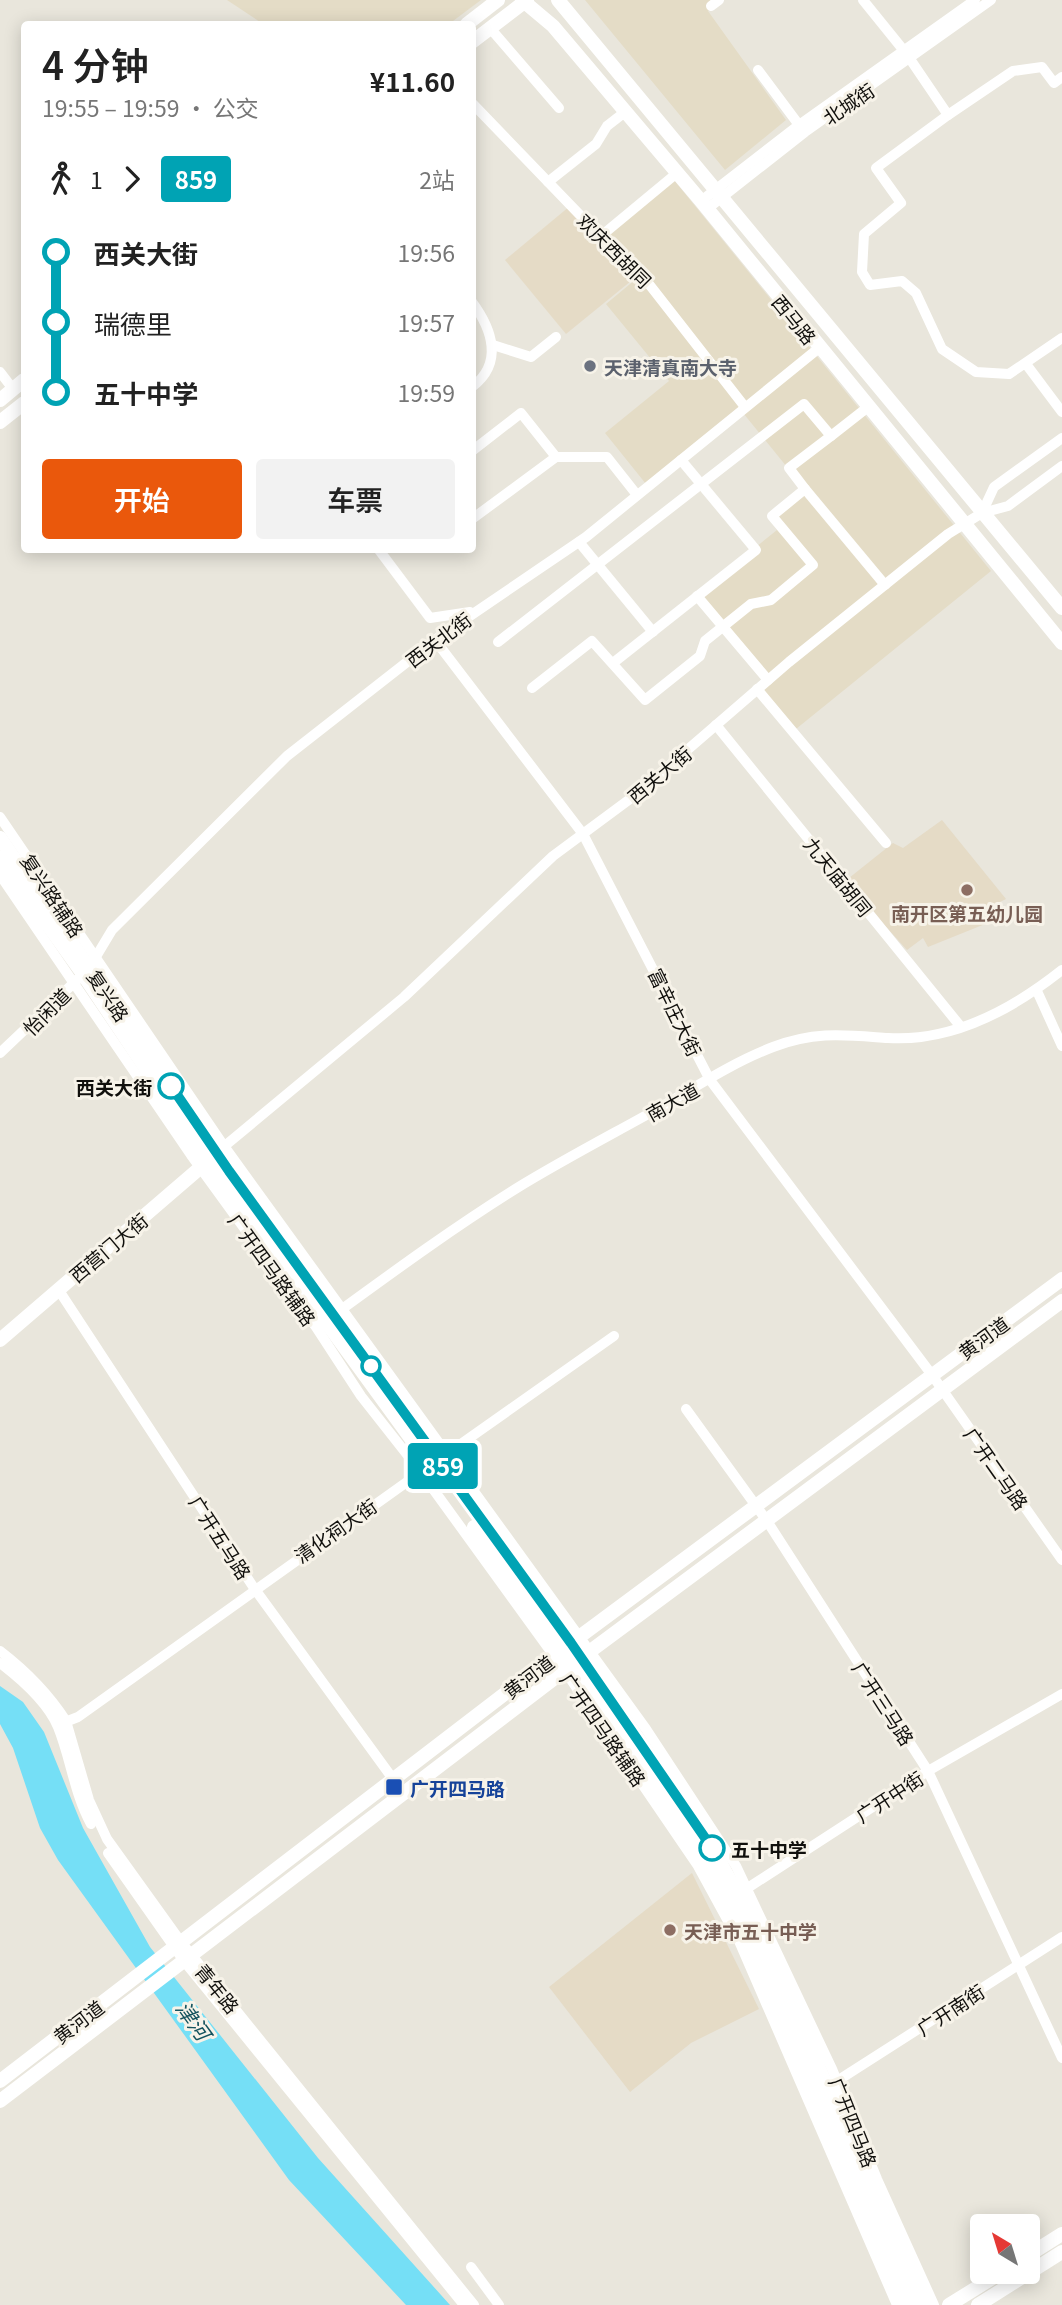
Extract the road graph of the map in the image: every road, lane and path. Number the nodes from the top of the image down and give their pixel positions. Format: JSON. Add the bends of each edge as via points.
{"nodes":[{"id":1,"x":498,"y":0,"type":"edge"},
{"id":2,"x":558,"y":0,"type":"edge"},
{"id":3,"x":863,"y":0,"type":"edge"},
{"id":4,"x":975,"y":0,"type":"edge"},
{"id":5,"x":991,"y":0,"type":"edge"},
{"id":6,"x":525,"y":1,"type":"edge"},
{"id":7,"x":471,"y":21,"type":"edge"},
{"id":8,"x":490,"y":28,"type":"junction"},
{"id":9,"x":476,"y":39,"type":"edge"},
{"id":10,"x":907,"y":55,"type":"junction"},
{"id":11,"x":758,"y":70,"type":"dead end"},
{"id":12,"x":1062,"y":77,"type":"edge"},
{"id":13,"x":476,"y":107,"type":"edge"},
{"id":14,"x":559,"y":108,"type":"dead end"},
{"id":15,"x":625,"y":112,"type":"junction"},
{"id":16,"x":948,"y":116,"type":"junction"},
{"id":17,"x":799,"y":125,"type":"junction"},
{"id":18,"x":677,"y":173,"type":"junction"},
{"id":19,"x":548,"y":182,"type":"junction"},
{"id":20,"x":720,"y":193,"type":"junction"},
{"id":21,"x":704,"y":205,"type":"junction"},
{"id":22,"x":601,"y":236,"type":"junction"},
{"id":23,"x":476,"y":308,"type":"edge"},
{"id":24,"x":556,"y":337,"type":"dead end"},
{"id":25,"x":1062,"y":338,"type":"edge"},
{"id":26,"x":492,"y":345,"type":"junction"},
{"id":27,"x":819,"y":348,"type":"junction"},
{"id":28,"x":1026,"y":364,"type":"junction"},
{"id":29,"x":0,"y":372,"type":"edge"},
{"id":30,"x":476,"y":384,"type":"edge"},
{"id":31,"x":19,"y":385,"type":"edge"},
{"id":32,"x":0,"y":400,"type":"edge"},
{"id":33,"x":21,"y":405,"type":"edge"},
{"id":34,"x":745,"y":407,"type":"junction"},
{"id":35,"x":868,"y":407,"type":"junction"},
{"id":36,"x":1062,"y":412,"type":"edge"},
{"id":37,"x":0,"y":422,"type":"edge"},
{"id":38,"x":831,"y":436,"type":"junction"},
{"id":39,"x":1062,"y":438,"type":"edge"},
{"id":40,"x":476,"y":448,"type":"edge"},
{"id":41,"x":556,"y":457,"type":"junction"},
{"id":42,"x":681,"y":460,"type":"junction"},
{"id":43,"x":1062,"y":466,"type":"edge"},
{"id":44,"x":702,"y":485,"type":"junction"},
{"id":45,"x":806,"y":489,"type":"junction"},
{"id":46,"x":637,"y":495,"type":"junction"},
{"id":47,"x":982,"y":513,"type":"junction"},
{"id":48,"x":476,"y":516,"type":"edge"},
{"id":49,"x":963,"y":525,"type":"junction"},
{"id":50,"x":579,"y":542,"type":"junction"},
{"id":51,"x":381,"y":553,"type":"edge"},
{"id":52,"x":598,"y":566,"type":"junction"},
{"id":53,"x":885,"y":585,"type":"junction"},
{"id":54,"x":697,"y":596,"type":"junction"},
{"id":55,"x":1062,"y":608,"type":"edge"},
{"id":56,"x":475,"y":611,"type":"junction"},
{"id":57,"x":722,"y":627,"type":"junction"},
{"id":58,"x":653,"y":632,"type":"junction"},
{"id":59,"x":435,"y":640,"type":"junction"},
{"id":60,"x":498,"y":642,"type":"dead end"},
{"id":61,"x":1062,"y":643,"type":"edge"},
{"id":62,"x":613,"y":663,"type":"junction"},
{"id":63,"x":768,"y":680,"type":"junction"},
{"id":64,"x":532,"y":688,"type":"dead end"},
{"id":65,"x":757,"y":689,"type":"junction"},
{"id":66,"x":716,"y":725,"type":"junction"},
{"id":67,"x":0,"y":817,"type":"edge"},
{"id":68,"x":583,"y":834,"type":"junction"},
{"id":69,"x":0,"y":838,"type":"edge"},
{"id":70,"x":886,"y":843,"type":"dead end"},
{"id":71,"x":0,"y":858,"type":"edge"},
{"id":72,"x":0,"y":875,"type":"edge"},
{"id":73,"x":85,"y":970,"type":"junction"},
{"id":74,"x":1062,"y":970,"type":"edge"},
{"id":75,"x":1037,"y":991,"type":"junction"},
{"id":76,"x":961,"y":1027,"type":"junction"},
{"id":77,"x":1062,"y":1046,"type":"edge"},
{"id":78,"x":0,"y":1054,"type":"edge"},
{"id":79,"x":710,"y":1080,"type":"junction"},
{"id":80,"x":213,"y":1157,"type":"junction"},
{"id":81,"x":1062,"y":1279,"type":"edge"},
{"id":82,"x":58,"y":1289,"type":"junction"},
{"id":83,"x":1062,"y":1301,"type":"edge"},
{"id":84,"x":329,"y":1318,"type":"junction"},
{"id":85,"x":614,"y":1336,"type":"dead end"},
{"id":86,"x":0,"y":1339,"type":"edge"},
{"id":87,"x":932,"y":1375,"type":"junction"},
{"id":88,"x":942,"y":1391,"type":"junction"},
{"id":89,"x":686,"y":1409,"type":"dead end"},
{"id":90,"x":434,"y":1463,"type":"junction"},
{"id":91,"x":757,"y":1506,"type":"junction"},
{"id":92,"x":767,"y":1521,"type":"junction"},
{"id":93,"x":1062,"y":1560,"type":"edge"},
{"id":94,"x":254,"y":1588,"type":"junction"},
{"id":95,"x":566,"y":1646,"type":"junction"},
{"id":96,"x":0,"y":1651,"type":"edge"},
{"id":97,"x":577,"y":1661,"type":"junction"},
{"id":98,"x":0,"y":1663,"type":"edge"},
{"id":99,"x":1062,"y":1694,"type":"edge"},
{"id":100,"x":61,"y":1723,"type":"junction"},
{"id":101,"x":928,"y":1771,"type":"junction"},
{"id":102,"x":393,"y":1779,"type":"junction"},
{"id":103,"x":734,"y":1896,"type":"junction"},
{"id":104,"x":1062,"y":1937,"type":"edge"},
{"id":105,"x":174,"y":1948,"type":"junction"},
{"id":106,"x":183,"y":1961,"type":"junction"},
{"id":107,"x":1018,"y":1965,"type":"junction"},
{"id":108,"x":1062,"y":2058,"type":"edge"},
{"id":109,"x":0,"y":2081,"type":"edge"},
{"id":110,"x":837,"y":2081,"type":"junction"},
{"id":111,"x":0,"y":2101,"type":"edge"},
{"id":112,"x":1062,"y":2234,"type":"edge"},
{"id":113,"x":1040,"y":2248,"type":"edge"},
{"id":114,"x":1062,"y":2252,"type":"edge"},
{"id":115,"x":471,"y":2267,"type":"dead end"},
{"id":116,"x":983,"y":2284,"type":"edge"},
{"id":117,"x":464,"y":2305,"type":"edge"},
{"id":118,"x":474,"y":2305,"type":"edge"},
{"id":119,"x":499,"y":2305,"type":"edge"},
{"id":120,"x":897,"y":2305,"type":"edge"},
{"id":121,"x":908,"y":2305,"type":"edge"},
{"id":122,"x":922,"y":2305,"type":"edge"},
{"id":123,"x":934,"y":2305,"type":"edge"},
{"id":124,"x":950,"y":2305,"type":"edge"},
{"id":125,"x":978,"y":2305,"type":"edge"}],
"edges":[{"from":1,"to":7,"type":"main road"},
{"from":2,"to":20,"type":"main road","name":"西马路"},
{"from":3,"to":10,"type":"street"},
{"from":4,"to":10,"type":"street","name":"北城街"},
{"from":5,"to":10,"type":"street","name":"北城街"},
{"from":6,"to":8,"type":"main road"},
{"from":6,"to":15,"type":"main road","name":"西马路","via":[[553,26]]},
{"from":8,"to":9,"type":"main road"},
{"from":8,"to":14,"type":"street"},
{"from":10,"to":16,"type":"street"},
{"from":10,"to":17,"type":"street","name":"北城街"},
{"from":10,"to":20,"type":"street","name":"北城街"},
{"from":11,"to":17,"type":"street"},
{"from":12,"to":16,"type":"street","via":[[1054,83],[1042,67],[1013,71]]},
{"from":13,"to":19,"type":"street","name":"欢庆西胡同"},
{"from":15,"to":18,"type":"main road","name":"西马路"},
{"from":15,"to":19,"type":"street","via":[[607,126],[596,144]]},
{"from":16,"to":28,"type":"street","via":[[876,168],[901,203],[864,234],[862,272],[870,285],[902,281],[916,293],[942,349],[976,372],[1009,374]]},
{"from":17,"to":20,"type":"street","name":"北城街"},
{"from":18,"to":21,"type":"main road","name":"西马路"},
{"from":18,"to":22,"type":"street"},
{"from":19,"to":22,"type":"street","name":"欢庆西胡同"},
{"from":20,"to":21,"type":"street","name":"北城街"},
{"from":20,"to":47,"type":"main road","name":"西马路"},
{"from":21,"to":27,"type":"main road","name":"西马路"},
{"from":22,"to":34,"type":"street","name":"欢庆西胡同","via":[[638,270]]},
{"from":23,"to":26,"type":"street","via":[[488,324]]},
{"from":24,"to":26,"type":"street","via":[[531,357]]},
{"from":25,"to":28,"type":"street"},
{"from":26,"to":30,"type":"street","via":[[494,352]]},
{"from":27,"to":34,"type":"street","name":"西关北街"},
{"from":27,"to":35,"type":"main road","name":"西马路"},
{"from":28,"to":36,"type":"street"},
{"from":29,"to":31,"type":"street"},
{"from":31,"to":32,"type":"main road"},
{"from":33,"to":37,"type":"main road"},
{"from":34,"to":42,"type":"street","name":"西关北街"},
{"from":35,"to":38,"type":"street"},
{"from":35,"to":49,"type":"main road","name":"西马路"},
{"from":38,"to":44,"type":"street","via":[[804,404]]},
{"from":38,"to":45,"type":"street","via":[[789,468]]},
{"from":39,"to":47,"type":"street","via":[[994,487]]},
{"from":40,"to":41,"type":"street","via":[[521,413]]},
{"from":41,"to":46,"type":"street","via":[[607,457]]},
{"from":41,"to":48,"type":"street"},
{"from":42,"to":44,"type":"street"},
{"from":42,"to":46,"type":"street","name":"西关北街"},
{"from":43,"to":47,"type":"street","name":"西关大街","via":[[1008,506]]},
{"from":44,"to":52,"type":"street"},
{"from":44,"to":54,"type":"street","via":[[756,550]]},
{"from":45,"to":53,"type":"street"},
{"from":45,"to":57,"type":"street","via":[[772,516],[813,565],[771,600],[751,604]]},
{"from":46,"to":50,"type":"street","name":"西关北街"},
{"from":47,"to":49,"type":"street","name":"西关大街"},
{"from":47,"to":55,"type":"main road","name":"西马路"},
{"from":49,"to":53,"type":"street","name":"西关大街"},
{"from":49,"to":61,"type":"main road","name":"西马路"},
{"from":50,"to":52,"type":"street"},
{"from":50,"to":56,"type":"street","name":"西关北街"},
{"from":51,"to":56,"type":"street","via":[[430,618]]},
{"from":52,"to":58,"type":"street"},
{"from":52,"to":60,"type":"street"},
{"from":53,"to":63,"type":"street","name":"西关大街"},
{"from":54,"to":57,"type":"street"},
{"from":54,"to":58,"type":"street"},
{"from":56,"to":59,"type":"street","name":"西关北街"},
{"from":57,"to":62,"type":"street","via":[[705,641],[700,656],[645,700]]},
{"from":57,"to":63,"type":"street"},
{"from":58,"to":62,"type":"street"},
{"from":59,"to":68,"type":"street","name":"富辛庄大街"},
{"from":59,"to":73,"type":"street","name":"西关北街","via":[[287,756],[112,930]]},
{"from":62,"to":64,"type":"street","via":[[592,640]]},
{"from":63,"to":65,"type":"street","name":"西关大街"},
{"from":65,"to":66,"type":"street","name":"西关大街"},
{"from":65,"to":70,"type":"street"},
{"from":66,"to":68,"type":"street","name":"西关大街"},
{"from":66,"to":76,"type":"street","name":"九天庙胡同"},
{"from":67,"to":73,"type":"street","name":"复兴路辅路"},
{"from":68,"to":79,"type":"street","name":"富辛庄大街"},
{"from":68,"to":80,"type":"street","name":"西关大街","via":[[553,856],[404,997]]},
{"from":69,"to":73,"type":"main road","name":"复兴路"},
{"from":71,"to":73,"type":"main road","name":"复兴路"},
{"from":72,"to":73,"type":"street","name":"复兴路辅路"},
{"from":73,"to":78,"type":"street","name":"怡闲道"},
{"from":73,"to":80,"type":"street","name":"复兴路辅路"},
{"from":73,"to":80,"type":"street","name":"复兴路辅路"},
{"from":73,"to":80,"type":"main road","name":"复兴路"},
{"from":74,"to":75,"type":"street","name":"南大道"},
{"from":75,"to":76,"type":"street","name":"南大道"},
{"from":75,"to":77,"type":"street"},
{"from":76,"to":79,"type":"street","name":"南大道","via":[[916,1037],[849,1033],[801,1038],[763,1051]]},
{"from":79,"to":84,"type":"street","name":"南大道","via":[[520,1186]]},
{"from":79,"to":87,"type":"street","name":"富辛庄大街"},
{"from":80,"to":82,"type":"main road","name":"西营门大街"},
{"from":80,"to":84,"type":"main road","name":"广开四马路"},
{"from":80,"to":84,"type":"street","name":"广开四马路辅路"},
{"from":81,"to":87,"type":"main road","name":"黄河道"},
{"from":82,"to":86,"type":"main road","name":"西营门大街"},
{"from":82,"to":94,"type":"street","name":"广开五马路"},
{"from":83,"to":88,"type":"main road","name":"黄河道"},
{"from":84,"to":90,"type":"main road","name":"广开四马路"},
{"from":84,"to":90,"type":"street","name":"广开四马路辅路","via":[[361,1396]]},
{"from":85,"to":90,"type":"street","name":"清化祠大街"},
{"from":87,"to":88,"type":"street","name":"广开二马路"},
{"from":87,"to":91,"type":"main road","name":"黄河道"},
{"from":88,"to":92,"type":"main road","name":"黄河道"},
{"from":88,"to":93,"type":"street","name":"广开二马路"},
{"from":89,"to":91,"type":"street","name":"广开三马路"},
{"from":90,"to":94,"type":"street","name":"清化祠大街"},
{"from":90,"to":95,"type":"main road","name":"广开四马路"},
{"from":90,"to":95,"type":"street","name":"广开四马路辅路"},
{"from":91,"to":92,"type":"street","name":"广开三马路"},
{"from":91,"to":95,"type":"main road","name":"黄河道"},
{"from":92,"to":97,"type":"main road","name":"黄河道"},
{"from":92,"to":101,"type":"street","name":"广开三马路"},
{"from":94,"to":100,"type":"street","name":"清化祠大街","via":[[78,1717]]},
{"from":94,"to":102,"type":"street","name":"广开五马路"},
{"from":95,"to":97,"type":"main road","name":"广开四马路"},
{"from":95,"to":97,"type":"street","name":"广开四马路辅路"},
{"from":95,"to":102,"type":"main road","name":"黄河道"},
{"from":96,"to":100,"type":"street","name":"青年路","via":[[38,1685]]},
{"from":97,"to":103,"type":"main road","name":"广开四马路"},
{"from":97,"to":103,"type":"street","name":"广开四马路辅路","via":[[684,1844]]},
{"from":97,"to":106,"type":"main road","name":"黄河道"},
{"from":98,"to":100,"type":"street","name":"青年路"},
{"from":99,"to":101,"type":"street","name":"广开中街"},
{"from":100,"to":105,"type":"street","name":"青年路","via":[[102,1830]]},
{"from":101,"to":103,"type":"street","name":"广开中街"},
{"from":101,"to":107,"type":"street","name":"广开三马路"},
{"from":102,"to":105,"type":"main road","name":"黄河道"},
{"from":103,"to":110,"type":"street","name":"广开四马路"},
{"from":103,"to":120,"type":"street","name":"广开四马路辅路","via":[[739,1941]]},
{"from":103,"to":121,"type":"main road","name":"广开四马路"},
{"from":103,"to":122,"type":"main road","name":"广开四马路","via":[[763,1940]]},
{"from":104,"to":107,"type":"street","name":"广开南街"},
{"from":105,"to":106,"type":"street","name":"青年路"},
{"from":105,"to":109,"type":"main road","name":"黄河道"},
{"from":106,"to":111,"type":"main road","name":"黄河道"},
{"from":106,"to":117,"type":"street","name":"青年路"},
{"from":106,"to":118,"type":"street","name":"青年路"},
{"from":107,"to":108,"type":"street","name":"广开三马路"},
{"from":107,"to":110,"type":"street","name":"广开南街"},
{"from":110,"to":123,"type":"street","name":"广开四马路"},
{"from":112,"to":113,"type":"main road"},
{"from":114,"to":125,"type":"main road"},
{"from":115,"to":119,"type":"street"},
{"from":116,"to":124,"type":"main road"}]}
